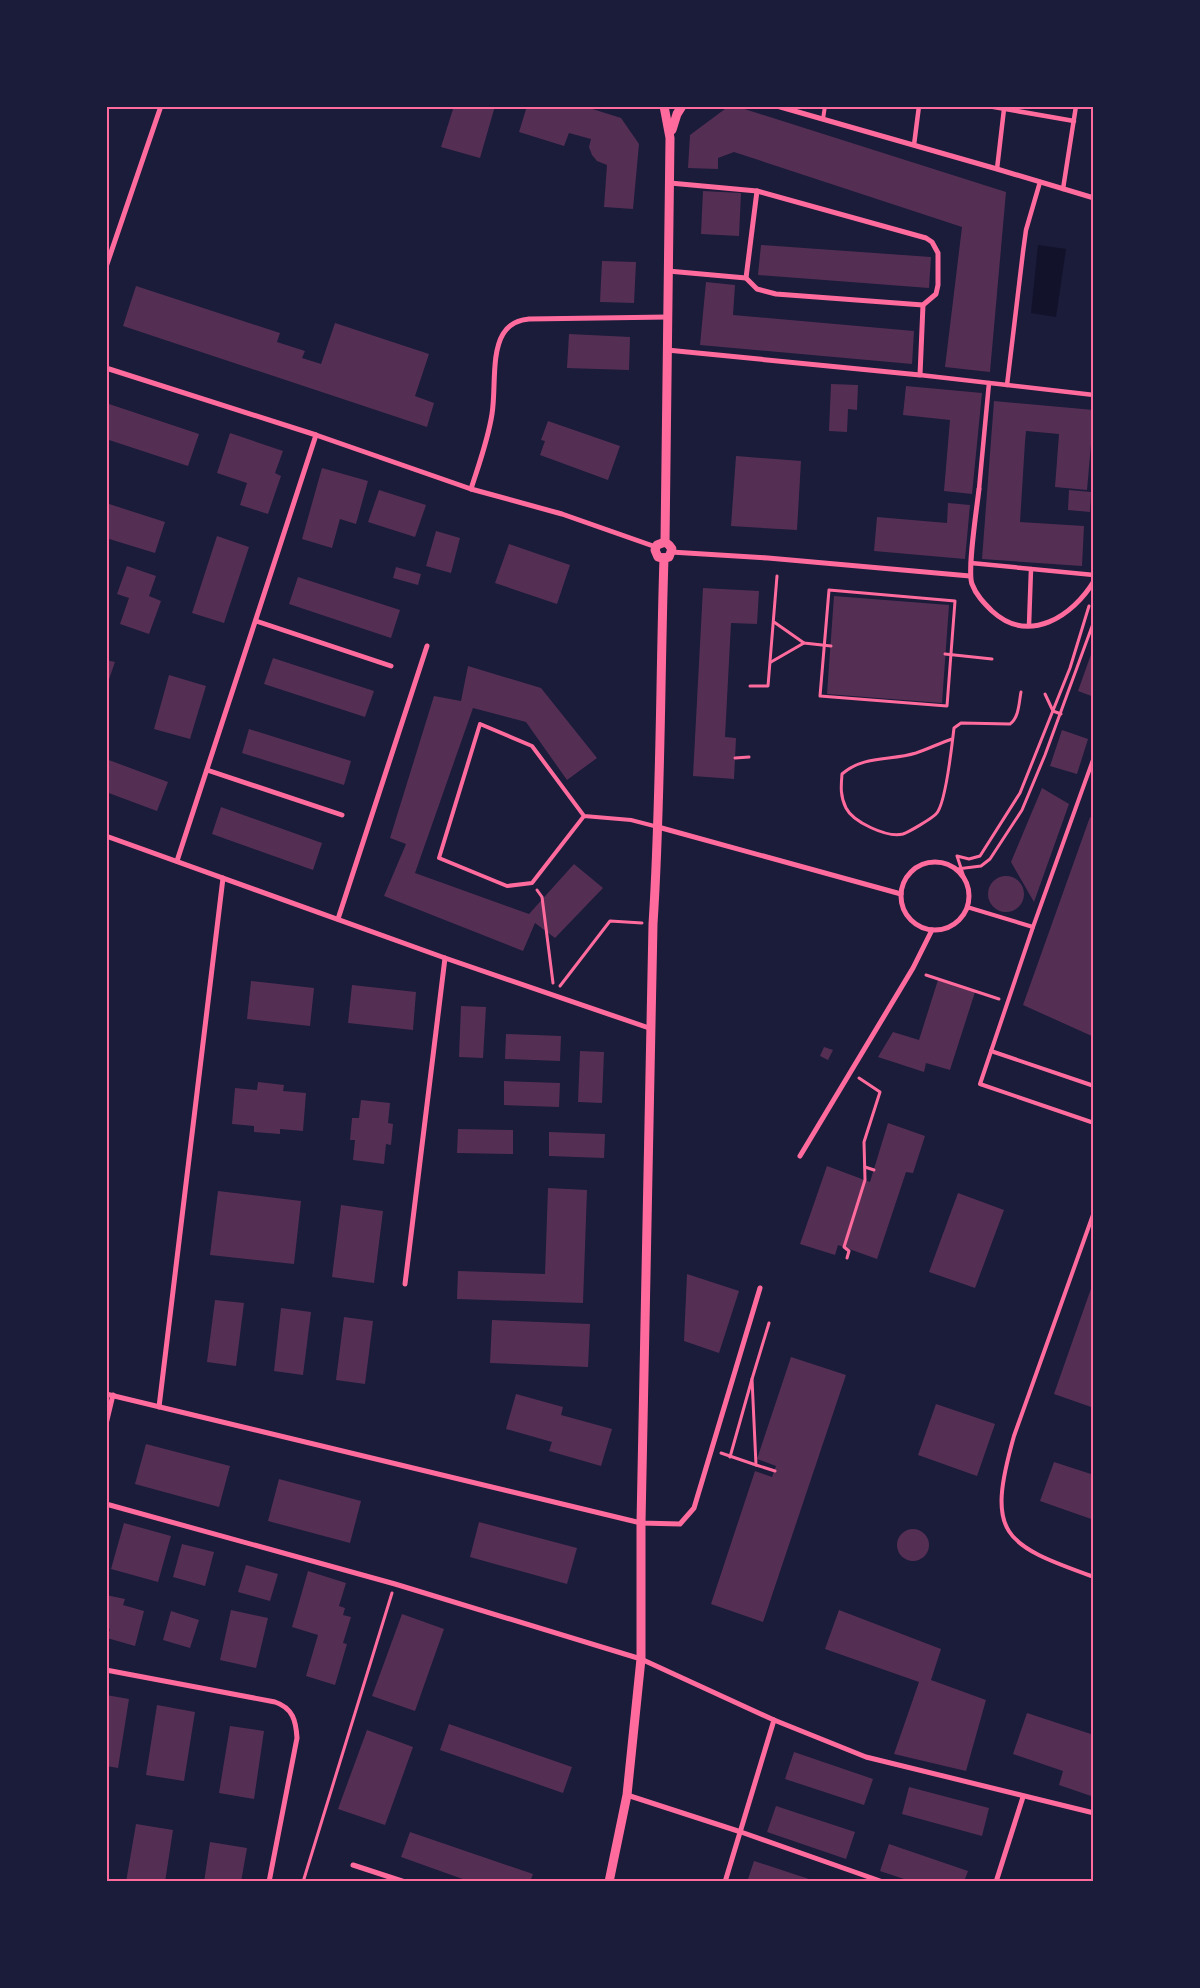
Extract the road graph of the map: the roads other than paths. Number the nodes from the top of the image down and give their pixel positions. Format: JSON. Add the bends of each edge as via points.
{"nodes":[{"id":1,"x":161,"y":106,"type":"edge"},
{"id":2,"x":664,"y":106,"type":"edge"},
{"id":3,"x":682,"y":106,"type":"edge"},
{"id":4,"x":777,"y":106,"type":"edge"},
{"id":5,"x":826,"y":106,"type":"edge"},
{"id":6,"x":919,"y":106,"type":"edge"},
{"id":7,"x":988,"y":106,"type":"edge"},
{"id":8,"x":1076,"y":106,"type":"edge"},
{"id":9,"x":1004,"y":109,"type":"junction"},
{"id":10,"x":823,"y":120,"type":"junction"},
{"id":11,"x":1074,"y":121,"type":"junction"},
{"id":12,"x":670,"y":138,"type":"junction"},
{"id":13,"x":914,"y":145,"type":"junction"},
{"id":14,"x":997,"y":169,"type":"junction"},
{"id":15,"x":1040,"y":182,"type":"junction"},
{"id":16,"x":670,"y":183,"type":"junction"},
{"id":17,"x":1063,"y":189,"type":"junction"},
{"id":18,"x":757,"y":191,"type":"junction"},
{"id":19,"x":1094,"y":198,"type":"edge"},
{"id":20,"x":106,"y":267,"type":"edge"},
{"id":21,"x":668,"y":272,"type":"junction"},
{"id":22,"x":746,"y":278,"type":"junction"},
{"id":23,"x":923,"y":304,"type":"junction"},
{"id":24,"x":668,"y":317,"type":"junction"},
{"id":25,"x":667,"y":350,"type":"junction"},
{"id":26,"x":106,"y":368,"type":"edge"},
{"id":27,"x":920,"y":375,"type":"junction"},
{"id":28,"x":989,"y":383,"type":"junction"},
{"id":29,"x":1008,"y":385,"type":"junction"},
{"id":30,"x":1094,"y":395,"type":"edge"},
{"id":31,"x":316,"y":435,"type":"junction"},
{"id":32,"x":471,"y":489,"type":"junction"},
{"id":33,"x":979,"y":489,"type":"joint"},
{"id":34,"x":665,"y":542,"type":"junction"},
{"id":35,"x":656,"y":547,"type":"junction"},
{"id":36,"x":671,"y":552,"type":"junction"},
{"id":37,"x":664,"y":558,"type":"junction"},
{"id":38,"x":971,"y":563,"type":"junction"},
{"id":39,"x":1031,"y":569,"type":"junction"},
{"id":40,"x":1094,"y":575,"type":"edge"},
{"id":41,"x":970,"y":576,"type":"junction"},
{"id":42,"x":1094,"y":581,"type":"edge"},
{"id":43,"x":256,"y":621,"type":"junction"},
{"id":44,"x":1029,"y":626,"type":"junction"},
{"id":45,"x":428,"y":646,"type":"dead end"},
{"id":46,"x":391,"y":666,"type":"dead end"},
{"id":47,"x":1094,"y":757,"type":"edge"},
{"id":48,"x":207,"y":770,"type":"junction"},
{"id":49,"x":342,"y":815,"type":"dead end"},
{"id":50,"x":584,"y":816,"type":"junction"},
{"id":51,"x":658,"y":827,"type":"junction"},
{"id":52,"x":106,"y":836,"type":"edge"},
{"id":53,"x":177,"y":861,"type":"junction"},
{"id":54,"x":222,"y":878,"type":"junction"},
{"id":55,"x":901,"y":894,"type":"junction"},
{"id":56,"x":967,"y":907,"type":"junction"},
{"id":57,"x":338,"y":919,"type":"junction"},
{"id":58,"x":1033,"y":927,"type":"junction"},
{"id":59,"x":932,"y":930,"type":"junction"},
{"id":60,"x":445,"y":958,"type":"junction"},
{"id":61,"x":652,"y":1029,"type":"junction"},
{"id":62,"x":991,"y":1051,"type":"junction"},
{"id":63,"x":1094,"y":1086,"type":"edge"},
{"id":64,"x":1094,"y":1123,"type":"edge"},
{"id":65,"x":800,"y":1156,"type":"dead end"},
{"id":66,"x":1094,"y":1212,"type":"edge"},
{"id":67,"x":405,"y":1284,"type":"dead end"},
{"id":68,"x":760,"y":1288,"type":"dead end"},
{"id":69,"x":106,"y":1394,"type":"edge"},
{"id":70,"x":113,"y":1395,"type":"junction"},
{"id":71,"x":159,"y":1407,"type":"junction"},
{"id":72,"x":106,"y":1424,"type":"edge"},
{"id":73,"x":106,"y":1504,"type":"edge"},
{"id":74,"x":641,"y":1523,"type":"junction"},
{"id":75,"x":1094,"y":1577,"type":"edge"},
{"id":76,"x":641,"y":1659,"type":"junction"},
{"id":77,"x":106,"y":1670,"type":"edge"},
{"id":78,"x":774,"y":1720,"type":"junction"},
{"id":79,"x":627,"y":1795,"type":"junction"},
{"id":80,"x":1023,"y":1797,"type":"junction"},
{"id":81,"x":1094,"y":1814,"type":"edge"},
{"id":82,"x":741,"y":1832,"type":"junction"},
{"id":83,"x":353,"y":1865,"type":"dead end"},
{"id":84,"x":269,"y":1882,"type":"edge"},
{"id":85,"x":405,"y":1882,"type":"edge"},
{"id":86,"x":609,"y":1882,"type":"edge"},
{"id":87,"x":726,"y":1882,"type":"edge"},
{"id":88,"x":883,"y":1882,"type":"edge"},
{"id":89,"x":996,"y":1882,"type":"edge"}],
"edges":[{"from":1,"to":20,"type":"street"},
{"from":2,"to":12,"type":"street"},
{"from":3,"to":12,"type":"street"},
{"from":4,"to":10,"type":"street"},
{"from":5,"to":10,"type":"lane"},
{"from":6,"to":13,"type":"street"},
{"from":7,"to":9,"type":"street"},
{"from":8,"to":11,"type":"street"},
{"from":9,"to":11,"type":"street"},
{"from":9,"to":14,"type":"street"},
{"from":10,"to":13,"type":"street"},
{"from":11,"to":17,"type":"street"},
{"from":12,"to":16,"type":"street"},
{"from":13,"to":14,"type":"street"},
{"from":14,"to":15,"type":"street"},
{"from":15,"to":17,"type":"street"},
{"from":15,"to":29,"type":"street","via":[[1021,260]]},
{"from":16,"to":18,"type":"street"},
{"from":16,"to":21,"type":"street"},
{"from":17,"to":19,"type":"street"},
{"from":18,"to":22,"type":"street"},
{"from":18,"to":23,"type":"street","via":[[932,242],[938,252],[938,285],[936,294]]},
{"from":21,"to":22,"type":"street"},
{"from":21,"to":24,"type":"street"},
{"from":22,"to":23,"type":"street","via":[[757,288],[776,294]]},
{"from":23,"to":27,"type":"street"},
{"from":24,"to":25,"type":"street"},
{"from":24,"to":32,"type":"street","via":[[529,319],[510,325],[498,347],[490,428]]},
{"from":25,"to":27,"type":"street"},
{"from":25,"to":34,"type":"street"},
{"from":26,"to":31,"type":"street"},
{"from":27,"to":28,"type":"street"},
{"from":28,"to":29,"type":"street"},
{"from":28,"to":33,"type":"street"},
{"from":29,"to":30,"type":"street"},
{"from":31,"to":32,"type":"street"},
{"from":31,"to":43,"type":"street"},
{"from":32,"to":35,"type":"street","via":[[562,514]]},
{"from":33,"to":38,"type":"street"},
{"from":34,"to":35,"type":"street"},
{"from":34,"to":36,"type":"street"},
{"from":35,"to":37,"type":"street","via":[[657,555]]},
{"from":36,"to":37,"type":"street"},
{"from":36,"to":41,"type":"street"},
{"from":37,"to":51,"type":"street"},
{"from":38,"to":39,"type":"street"},
{"from":38,"to":41,"type":"street"},
{"from":39,"to":40,"type":"street"},
{"from":39,"to":44,"type":"street"},
{"from":41,"to":44,"type":"street","via":[[977,594],[996,615],[1015,624]]},
{"from":42,"to":44,"type":"street","via":[[1082,599],[1066,613],[1047,623]]},
{"from":43,"to":46,"type":"street"},
{"from":43,"to":48,"type":"street"},
{"from":45,"to":57,"type":"street"},
{"from":47,"to":58,"type":"lane"},
{"from":48,"to":49,"type":"street"},
{"from":48,"to":53,"type":"street"},
{"from":50,"to":50,"type":"lane","via":[[532,746],[480,724],[439,858],[507,886],[532,883]]},
{"from":50,"to":51,"type":"lane","via":[[630,820]]},
{"from":51,"to":55,"type":"street"},
{"from":51,"to":61,"type":"street"},
{"from":52,"to":53,"type":"street"},
{"from":53,"to":54,"type":"street"},
{"from":54,"to":57,"type":"street"},
{"from":54,"to":71,"type":"street"},
{"from":55,"to":56,"type":"street","via":[[903,883],[917,867],[927,862],[948,864],[959,869],[968,887]]},
{"from":55,"to":59,"type":"street","via":[[909,918]]},
{"from":56,"to":58,"type":"lane"},
{"from":56,"to":59,"type":"street","via":[[953,924]]},
{"from":57,"to":60,"type":"street"},
{"from":58,"to":62,"type":"lane"},
{"from":59,"to":65,"type":"street","via":[[913,968]]},
{"from":60,"to":61,"type":"street"},
{"from":60,"to":67,"type":"street"},
{"from":61,"to":74,"type":"street"},
{"from":62,"to":63,"type":"lane"},
{"from":62,"to":64,"type":"lane","via":[[980,1084]]},
{"from":66,"to":75,"type":"lane","via":[[1014,1436],[1001,1504],[1006,1528],[1020,1544],[1049,1560]]},
{"from":68,"to":74,"type":"street","via":[[694,1508],[680,1524]]},
{"from":69,"to":70,"type":"street"},
{"from":70,"to":71,"type":"street"},
{"from":70,"to":72,"type":"street"},
{"from":71,"to":74,"type":"street"},
{"from":73,"to":76,"type":"street","via":[[395,1584]]},
{"from":74,"to":76,"type":"street"},
{"from":76,"to":78,"type":"street"},
{"from":76,"to":79,"type":"street"},
{"from":77,"to":84,"type":"street","via":[[275,1702],[291,1712],[297,1738]]},
{"from":78,"to":80,"type":"street","via":[[866,1756]]},
{"from":78,"to":82,"type":"street"},
{"from":79,"to":82,"type":"street"},
{"from":79,"to":86,"type":"street"},
{"from":80,"to":81,"type":"street"},
{"from":80,"to":89,"type":"street"},
{"from":82,"to":87,"type":"street"},
{"from":82,"to":88,"type":"street"},
{"from":83,"to":85,"type":"street"}]}
